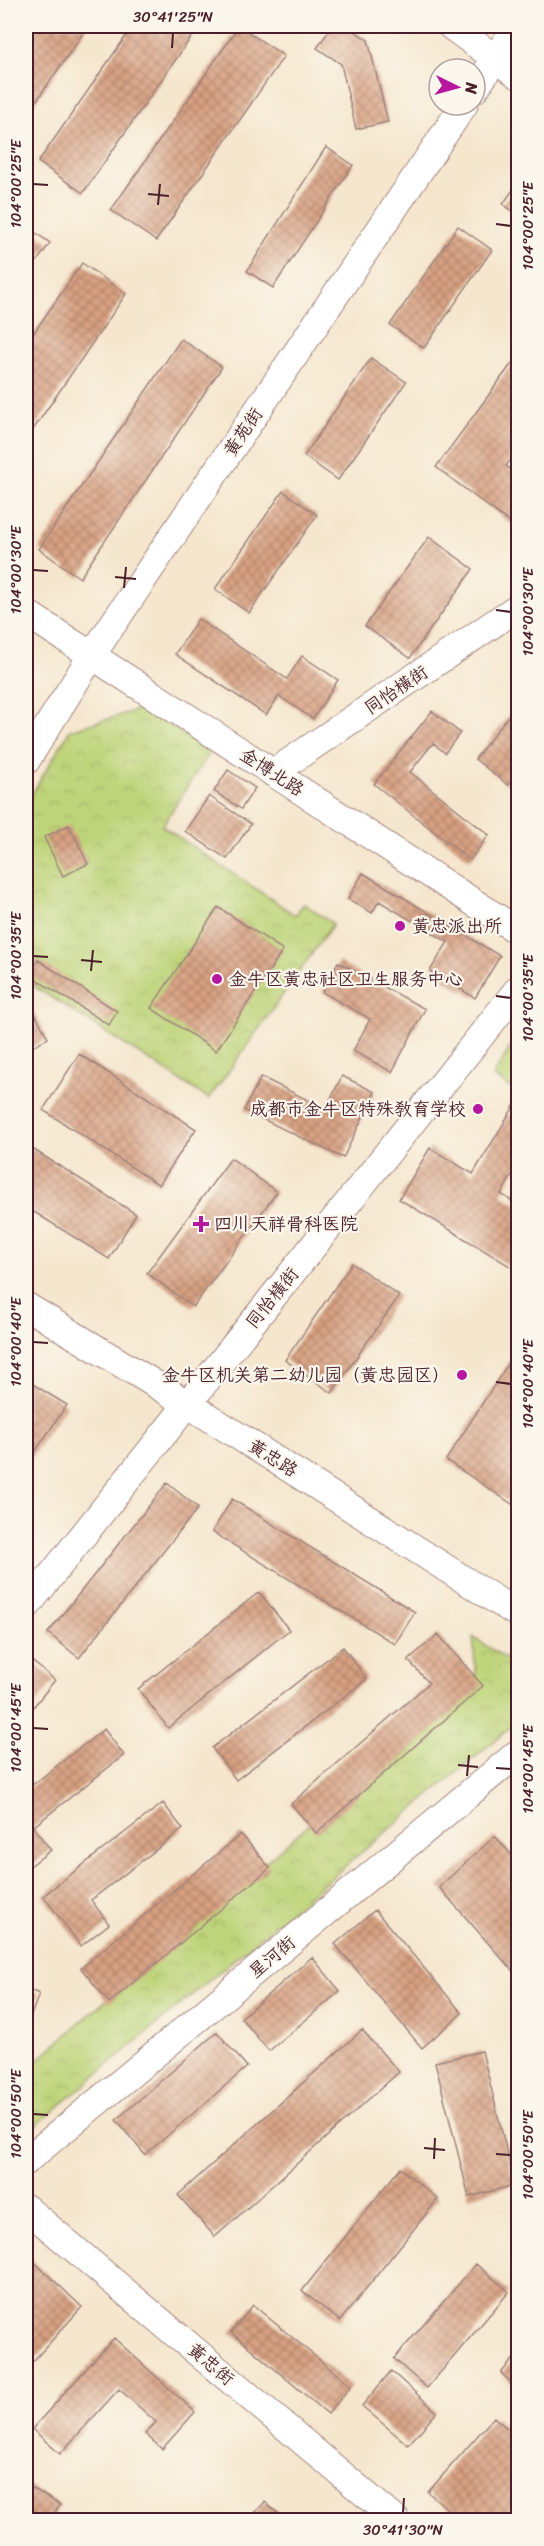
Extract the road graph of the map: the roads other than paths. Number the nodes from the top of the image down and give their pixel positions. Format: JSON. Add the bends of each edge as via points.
{"nodes":[{"id":1,"x":451,"y":26,"type":"edge"},
{"id":2,"x":517,"y":26,"type":"edge"},
{"id":3,"x":496,"y":58,"type":"junction"},
{"id":4,"x":487,"y":71,"type":"edge"},
{"id":5,"x":519,"y":75,"type":"edge"},
{"id":6,"x":456,"y":117,"type":"edge"},
{"id":7,"x":519,"y":607,"type":"edge"},
{"id":8,"x":26,"y":613,"type":"edge"},
{"id":9,"x":92,"y":655,"type":"junction"},
{"id":10,"x":26,"y":761,"type":"edge"},
{"id":11,"x":273,"y":773,"type":"junction"},
{"id":12,"x":519,"y":931,"type":"edge"},
{"id":13,"x":519,"y":989,"type":"edge"},
{"id":14,"x":26,"y":1306,"type":"edge"},
{"id":15,"x":188,"y":1404,"type":"junction"},
{"id":16,"x":26,"y":1607,"type":"edge"},
{"id":17,"x":519,"y":1614,"type":"edge"},
{"id":18,"x":519,"y":1753,"type":"edge"},
{"id":19,"x":26,"y":2161,"type":"edge"},
{"id":20,"x":26,"y":2208,"type":"edge"},
{"id":21,"x":396,"y":2520,"type":"edge"}],
"edges":[{"from":1,"to":3,"type":"street"},
{"from":2,"to":3,"type":"street"},
{"from":3,"to":4,"type":"street"},
{"from":3,"to":5,"type":"street"},
{"from":6,"to":9,"type":"street","name":"黄苑街"},
{"from":7,"to":11,"type":"street","name":"同怡横街"},
{"from":8,"to":9,"type":"street","name":"金博北路"},
{"from":9,"to":10,"type":"street","name":"黄苑街"},
{"from":9,"to":11,"type":"street","name":"金博北路"},
{"from":11,"to":12,"type":"street","name":"金博北路"},
{"from":13,"to":15,"type":"street","name":"同怡横街"},
{"from":14,"to":15,"type":"street","name":"黄忠路"},
{"from":15,"to":16,"type":"street","name":"同怡横街"},
{"from":15,"to":17,"type":"street","name":"黄忠路"},
{"from":18,"to":19,"type":"street","name":"星河街"},
{"from":20,"to":21,"type":"street","name":"黄忠街"}]}
